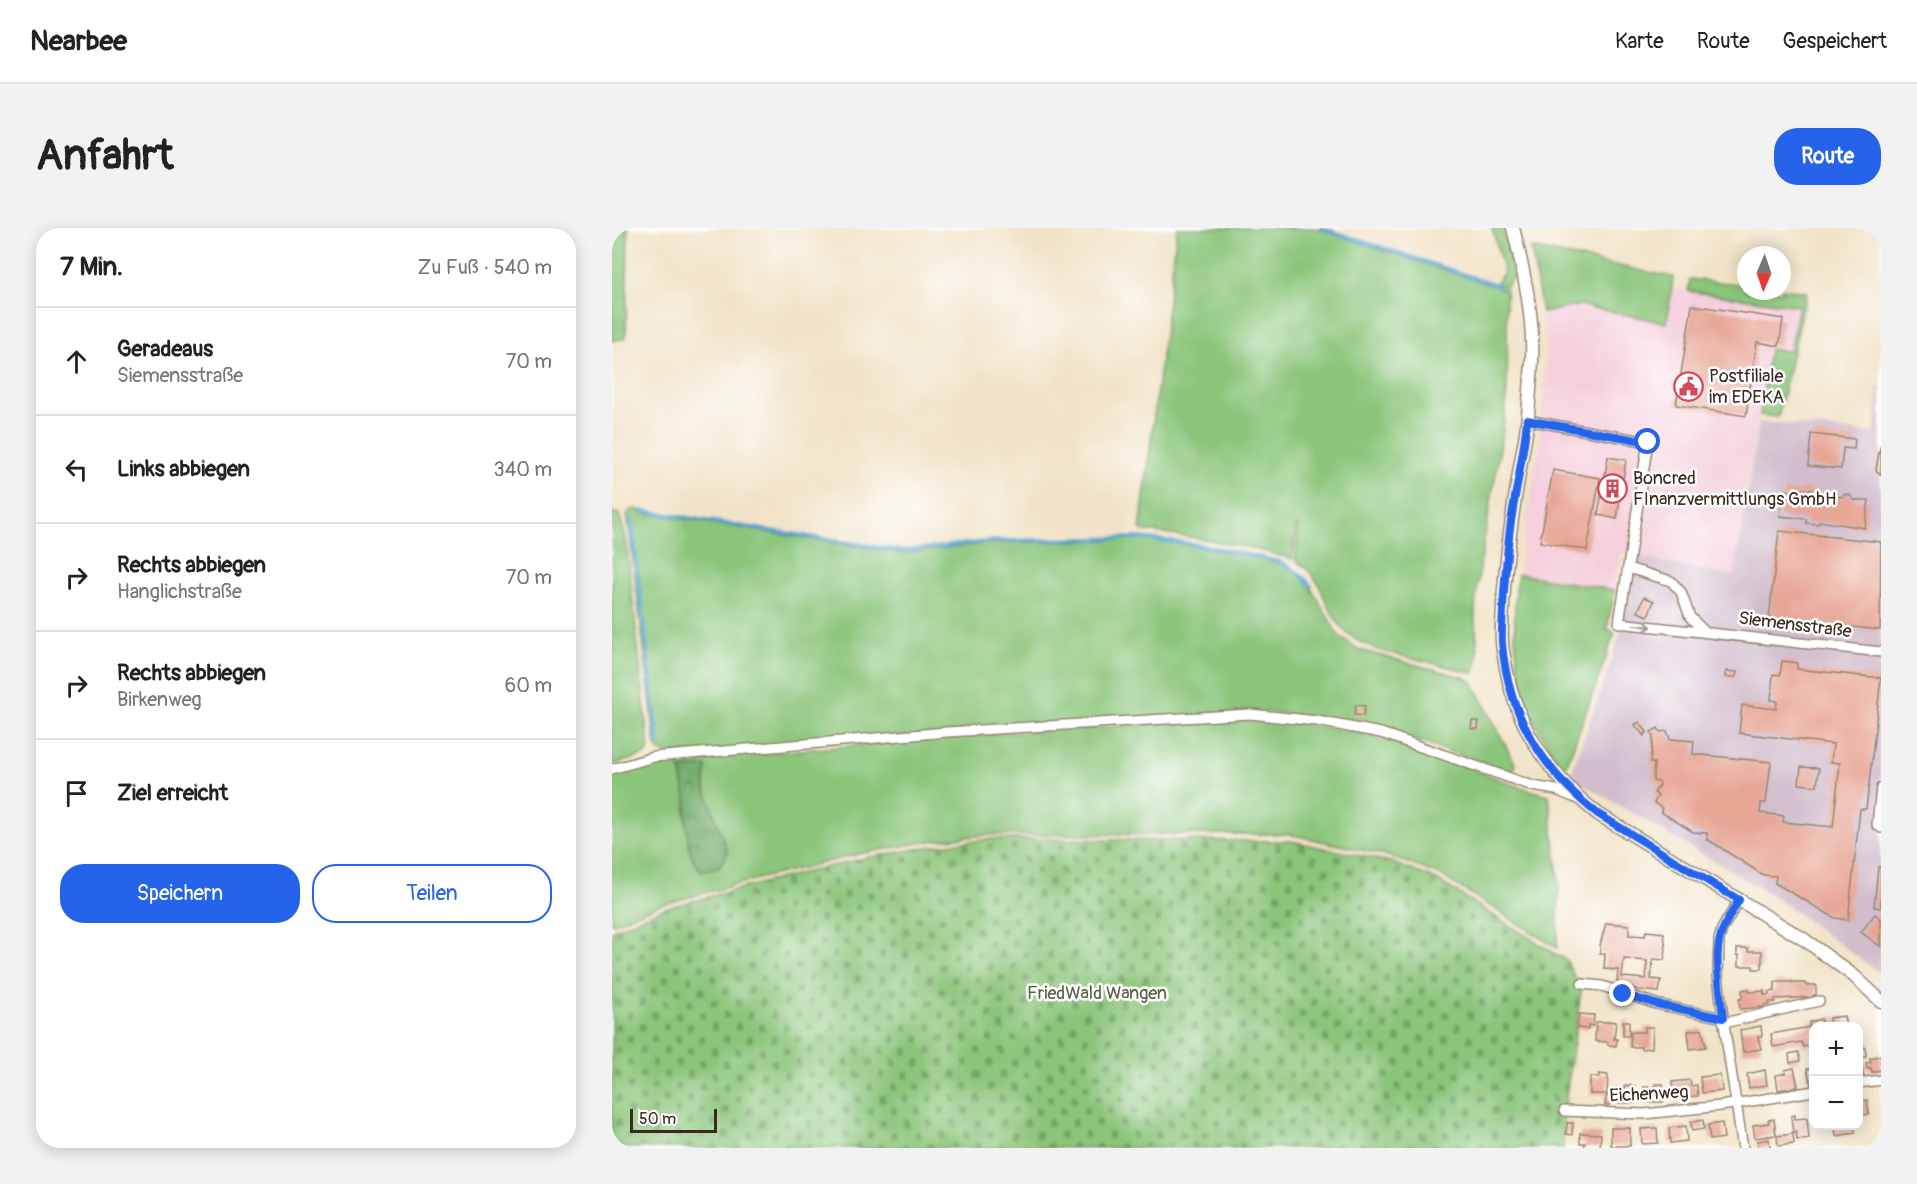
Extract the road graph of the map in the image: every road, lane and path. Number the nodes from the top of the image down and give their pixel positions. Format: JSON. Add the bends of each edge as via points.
{"nodes":[{"id":1,"x":1513,"y":228,"type":"edge"},
{"id":2,"x":1527,"y":420,"type":"junction"},
{"id":3,"x":1628,"y":568,"type":"junction"},
{"id":4,"x":1704,"y":631,"type":"junction"},
{"id":5,"x":1881,"y":652,"type":"edge"},
{"id":6,"x":612,"y":769,"type":"edge"},
{"id":7,"x":1881,"y":788,"type":"edge"},
{"id":8,"x":1580,"y":800,"type":"junction"},
{"id":9,"x":1881,"y":828,"type":"edge"},
{"id":10,"x":1739,"y":900,"type":"junction"},
{"id":11,"x":1582,"y":984,"type":"dead end"},
{"id":12,"x":1819,"y":1001,"type":"dead end"},
{"id":13,"x":1881,"y":1001,"type":"edge"},
{"id":14,"x":1723,"y":1021,"type":"junction"},
{"id":15,"x":1881,"y":1080,"type":"edge"},
{"id":16,"x":1863,"y":1082,"type":"edge"},
{"id":17,"x":1809,"y":1092,"type":"edge"},
{"id":18,"x":1736,"y":1104,"type":"junction"},
{"id":19,"x":1564,"y":1112,"type":"dead end"},
{"id":20,"x":1743,"y":1148,"type":"edge"}],
"edges":[{"from":1,"to":2,"type":"street","via":[[1527,282],[1532,332]]},
{"from":2,"to":3,"type":"street","name":"Siemensstraße","via":[[1648,442]]},
{"from":2,"to":8,"type":"street","via":[[1506,556],[1502,643],[1510,689],[1522,723],[1540,754]]},
{"from":3,"to":4,"type":"street","via":[[1671,581],[1681,592],[1690,617]]},
{"from":3,"to":4,"type":"street","name":"Siemensstraße","one_way":true,"via":[[1619,623]]},
{"from":4,"to":5,"type":"street","name":"Siemensstraße"},
{"from":6,"to":8,"type":"street","via":[[654,757],[947,732],[1250,714],[1381,733]]},
{"from":7,"to":9,"type":"street","via":[[1877,825]]},
{"from":8,"to":10,"type":"street"},
{"from":10,"to":13,"type":"street","via":[[1806,940]]},
{"from":10,"to":14,"type":"street","via":[[1719,940]]},
{"from":11,"to":14,"type":"street","via":[[1602,986]]},
{"from":12,"to":14,"type":"street"},
{"from":14,"to":18,"type":"street"},
{"from":15,"to":16,"type":"street"},
{"from":17,"to":18,"type":"street","name":"Eichenweg"},
{"from":18,"to":19,"type":"street","name":"Eichenweg","via":[[1644,1114]]},
{"from":18,"to":20,"type":"street"}]}
